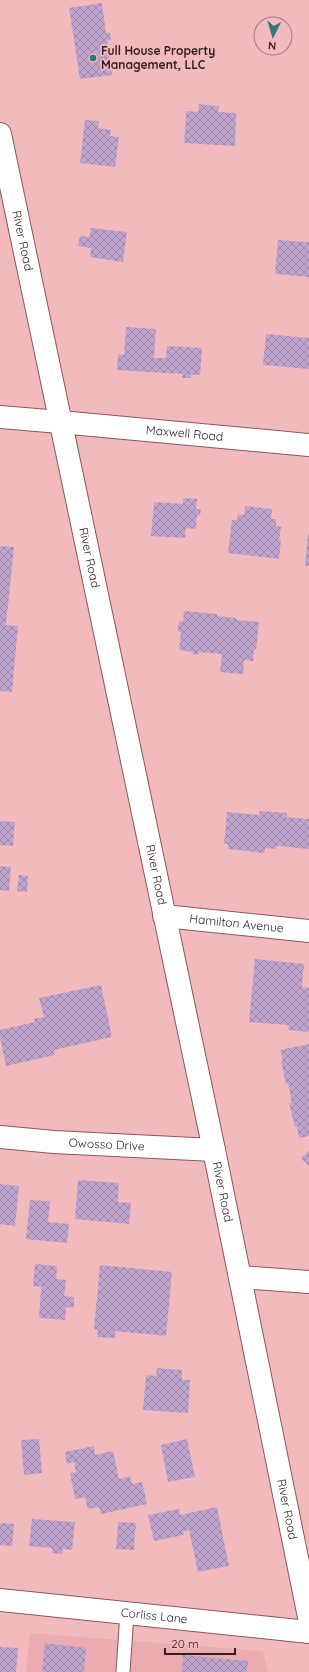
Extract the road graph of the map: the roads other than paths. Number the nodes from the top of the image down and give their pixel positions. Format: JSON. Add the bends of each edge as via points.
{"nodes":[{"id":1,"x":0,"y":134,"type":"edge"},
{"id":2,"x":0,"y":417,"type":"edge"},
{"id":3,"x":60,"y":422,"type":"junction"},
{"id":4,"x":309,"y":445,"type":"edge"},
{"id":5,"x":164,"y":916,"type":"junction"},
{"id":6,"x":309,"y":931,"type":"edge"},
{"id":7,"x":0,"y":1137,"type":"edge"},
{"id":8,"x":214,"y":1150,"type":"junction"},
{"id":9,"x":240,"y":1277,"type":"junction"},
{"id":10,"x":309,"y":1282,"type":"edge"},
{"id":11,"x":0,"y":1600,"type":"edge"},
{"id":12,"x":127,"y":1613,"type":"junction"},
{"id":13,"x":309,"y":1616,"type":"edge"},
{"id":14,"x":309,"y":1632,"type":"edge"},
{"id":15,"x":122,"y":1672,"type":"edge"}],
"edges":[{"from":1,"to":3,"type":"main road","name":"River Road"},
{"from":2,"to":3,"type":"main road","name":"Maxwell Road"},
{"from":3,"to":4,"type":"main road","name":"Maxwell Road"},
{"from":3,"to":5,"type":"main road","name":"River Road"},
{"from":5,"to":6,"type":"main road","name":"Hamilton Avenue"},
{"from":5,"to":8,"type":"main road","name":"River Road"},
{"from":7,"to":8,"type":"main road","name":"Owosso Drive","via":[[62,1143]]},
{"from":8,"to":9,"type":"main road","name":"River Road"},
{"from":9,"to":10,"type":"main road"},
{"from":9,"to":13,"type":"main road","name":"River Road"},
{"from":11,"to":12,"type":"main road","name":"Corliss Lane"},
{"from":12,"to":14,"type":"main road","name":"Corliss Lane"},
{"from":12,"to":15,"type":"lane"}]}
